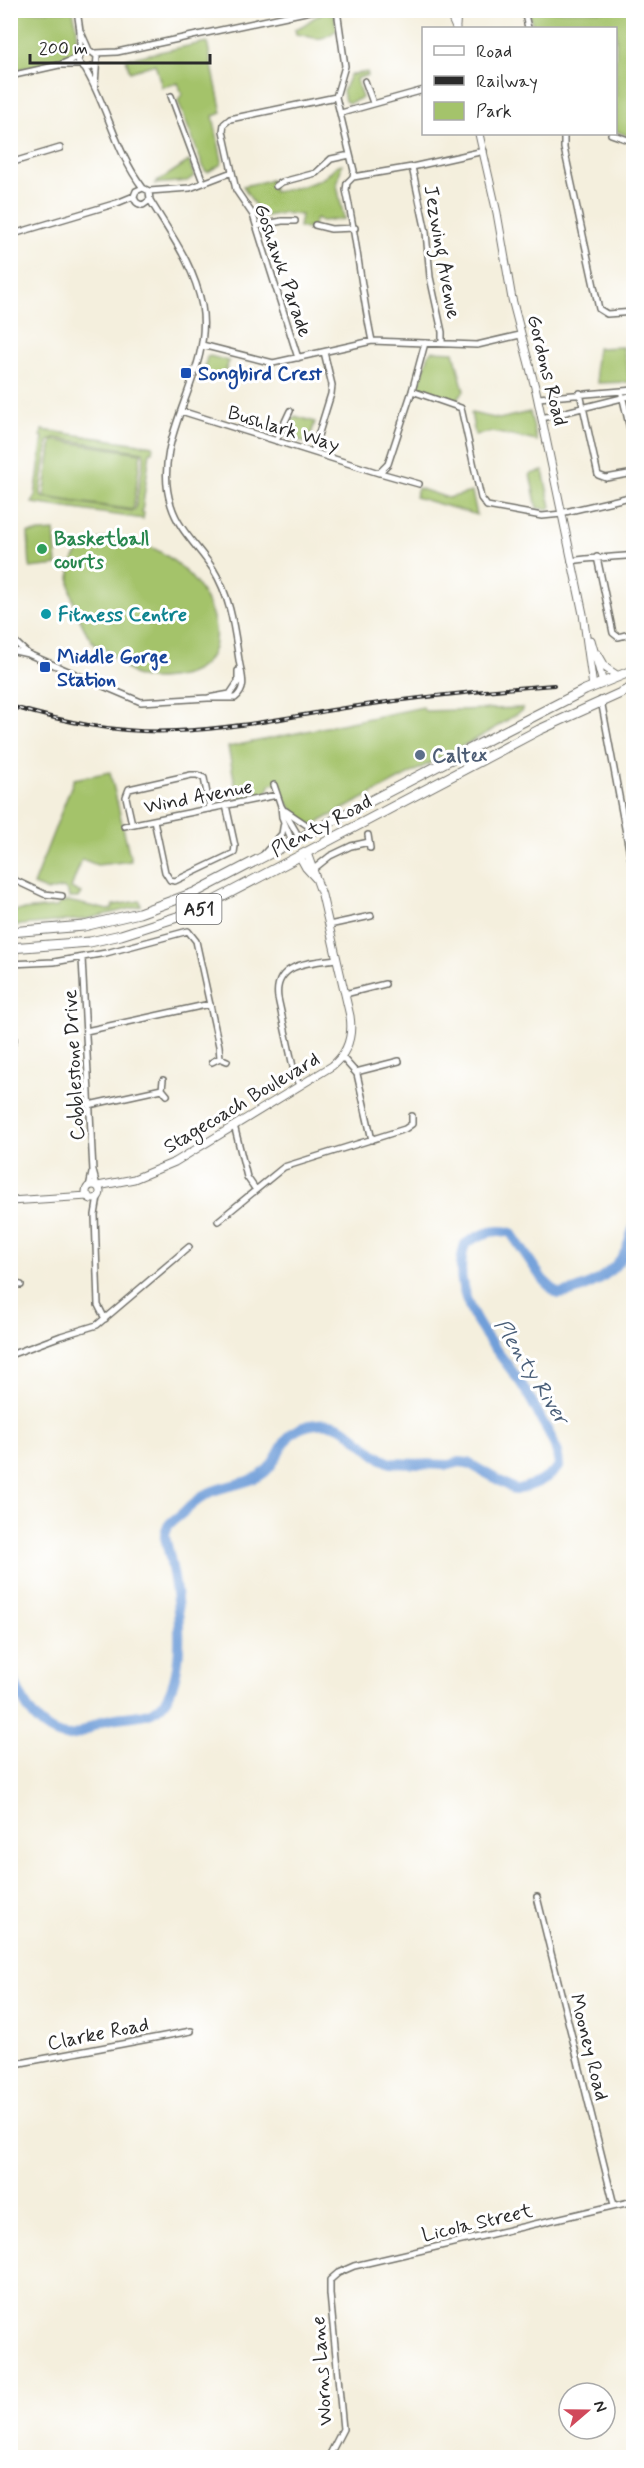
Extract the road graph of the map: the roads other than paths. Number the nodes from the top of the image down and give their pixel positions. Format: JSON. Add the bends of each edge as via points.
{"nodes":[{"id":1,"x":77,"y":10,"type":"edge"},
{"id":2,"x":315,"y":10,"type":"edge"},
{"id":3,"x":337,"y":10,"type":"edge"},
{"id":4,"x":448,"y":10,"type":"edge"},
{"id":5,"x":457,"y":10,"type":"edge"},
{"id":6,"x":524,"y":10,"type":"edge"},
{"id":7,"x":281,"y":14,"type":"edge"},
{"id":8,"x":456,"y":27,"type":"edge"},
{"id":9,"x":456,"y":27,"type":"edge"},
{"id":10,"x":528,"y":27,"type":"edge"},
{"id":11,"x":80,"y":31,"type":"junction"},
{"id":12,"x":92,"y":51,"type":"junction"},
{"id":13,"x":117,"y":52,"type":"junction"},
{"id":14,"x":79,"y":55,"type":"junction"},
{"id":15,"x":96,"y":64,"type":"junction"},
{"id":16,"x":59,"y":65,"type":"junction"},
{"id":17,"x":82,"y":67,"type":"junction"},
{"id":18,"x":10,"y":76,"type":"edge"},
{"id":19,"x":365,"y":81,"type":"dead end"},
{"id":20,"x":95,"y":86,"type":"junction"},
{"id":21,"x":422,"y":90,"type":"edge"},
{"id":22,"x":171,"y":96,"type":"dead end"},
{"id":23,"x":336,"y":97,"type":"junction"},
{"id":24,"x":373,"y":103,"type":"junction"},
{"id":25,"x":341,"y":113,"type":"junction"},
{"id":26,"x":479,"y":135,"type":"edge"},
{"id":27,"x":564,"y":135,"type":"edge"},
{"id":28,"x":614,"y":135,"type":"edge"},
{"id":29,"x":633,"y":142,"type":"edge"},
{"id":30,"x":60,"y":148,"type":"dead end"},
{"id":31,"x":484,"y":151,"type":"junction"},
{"id":32,"x":350,"y":155,"type":"junction"},
{"id":33,"x":10,"y":163,"type":"edge"},
{"id":34,"x":412,"y":167,"type":"junction"},
{"id":35,"x":231,"y":172,"type":"junction"},
{"id":36,"x":132,"y":173,"type":"junction"},
{"id":37,"x":353,"y":177,"type":"junction"},
{"id":38,"x":203,"y":182,"type":"junction"},
{"id":39,"x":276,"y":186,"type":"dead end"},
{"id":40,"x":143,"y":188,"type":"junction"},
{"id":41,"x":135,"y":196,"type":"junction"},
{"id":42,"x":150,"y":196,"type":"junction"},
{"id":43,"x":143,"y":205,"type":"junction"},
{"id":44,"x":160,"y":218,"type":"junction"},
{"id":45,"x":295,"y":221,"type":"dead end"},
{"id":46,"x":315,"y":225,"type":"dead end"},
{"id":47,"x":257,"y":226,"type":"junction"},
{"id":48,"x":354,"y":228,"type":"junction"},
{"id":49,"x":10,"y":235,"type":"edge"},
{"id":50,"x":633,"y":312,"type":"edge"},
{"id":51,"x":520,"y":335,"type":"junction"},
{"id":52,"x":372,"y":341,"type":"junction"},
{"id":53,"x":425,"y":342,"type":"junction"},
{"id":54,"x":442,"y":343,"type":"junction"},
{"id":55,"x":202,"y":345,"type":"junction"},
{"id":56,"x":324,"y":352,"type":"junction"},
{"id":57,"x":298,"y":358,"type":"junction"},
{"id":58,"x":621,"y":390,"type":"junction"},
{"id":59,"x":633,"y":390,"type":"edge"},
{"id":60,"x":412,"y":391,"type":"junction"},
{"id":61,"x":580,"y":393,"type":"junction"},
{"id":62,"x":633,"y":395,"type":"edge"},
{"id":63,"x":538,"y":398,"type":"junction"},
{"id":64,"x":622,"y":398,"type":"junction"},
{"id":65,"x":583,"y":409,"type":"junction"},
{"id":66,"x":181,"y":411,"type":"junction"},
{"id":67,"x":290,"y":411,"type":"dead end"},
{"id":68,"x":542,"y":418,"type":"junction"},
{"id":69,"x":276,"y":441,"type":"junction"},
{"id":70,"x":633,"y":446,"type":"edge"},
{"id":71,"x":313,"y":453,"type":"junction"},
{"id":72,"x":381,"y":472,"type":"junction"},
{"id":73,"x":633,"y":473,"type":"edge"},
{"id":74,"x":419,"y":484,"type":"dead end"},
{"id":75,"x":633,"y":496,"type":"edge"},
{"id":76,"x":562,"y":513,"type":"junction"},
{"id":77,"x":633,"y":555,"type":"edge"},
{"id":78,"x":597,"y":557,"type":"junction"},
{"id":79,"x":571,"y":561,"type":"junction"},
{"id":80,"x":584,"y":618,"type":"junction"},
{"id":81,"x":633,"y":633,"type":"edge"},
{"id":82,"x":11,"y":638,"type":"edge"},
{"id":83,"x":10,"y":648,"type":"edge"},
{"id":84,"x":28,"y":654,"type":"junction"},
{"id":85,"x":239,"y":659,"type":"junction"},
{"id":86,"x":633,"y":670,"type":"edge"},
{"id":87,"x":618,"y":676,"type":"junction"},
{"id":88,"x":603,"y":682,"type":"junction"},
{"id":89,"x":593,"y":687,"type":"junction"},
{"id":90,"x":633,"y":687,"type":"edge"},
{"id":91,"x":208,"y":698,"type":"junction"},
{"id":92,"x":602,"y":700,"type":"junction"},
{"id":93,"x":274,"y":785,"type":"dead end"},
{"id":94,"x":277,"y":795,"type":"junction"},
{"id":95,"x":226,"y":805,"type":"junction"},
{"id":96,"x":210,"y":808,"type":"junction"},
{"id":97,"x":283,"y":808,"type":"junction"},
{"id":98,"x":154,"y":820,"type":"junction"},
{"id":99,"x":284,"y":822,"type":"junction"},
{"id":100,"x":132,"y":824,"type":"junction"},
{"id":101,"x":124,"y":826,"type":"dead end"},
{"id":102,"x":314,"y":830,"type":"junction"},
{"id":103,"x":368,"y":835,"type":"dead end"},
{"id":104,"x":296,"y":839,"type":"junction"},
{"id":105,"x":304,"y":855,"type":"junction"},
{"id":106,"x":261,"y":858,"type":"junction"},
{"id":107,"x":312,"y":870,"type":"junction"},
{"id":108,"x":633,"y":876,"type":"edge"},
{"id":109,"x":10,"y":878,"type":"edge"},
{"id":110,"x":62,"y":896,"type":"dead end"},
{"id":111,"x":371,"y":916,"type":"dead end"},
{"id":112,"x":329,"y":925,"type":"junction"},
{"id":113,"x":10,"y":932,"type":"edge"},
{"id":114,"x":13,"y":948,"type":"edge"},
{"id":115,"x":337,"y":957,"type":"junction"},
{"id":116,"x":82,"y":958,"type":"junction"},
{"id":117,"x":12,"y":964,"type":"edge"},
{"id":118,"x":11,"y":975,"type":"edge"},
{"id":119,"x":385,"y":984,"type":"dead end"},
{"id":120,"x":345,"y":994,"type":"junction"},
{"id":121,"x":210,"y":1004,"type":"junction"},
{"id":122,"x":86,"y":1031,"type":"junction"},
{"id":123,"x":10,"y":1050,"type":"edge"},
{"id":124,"x":220,"y":1058,"type":"junction"},
{"id":125,"x":340,"y":1058,"type":"junction"},
{"id":126,"x":227,"y":1061,"type":"dead end"},
{"id":127,"x":399,"y":1061,"type":"dead end"},
{"id":128,"x":212,"y":1062,"type":"dead end"},
{"id":129,"x":355,"y":1071,"type":"junction"},
{"id":130,"x":163,"y":1080,"type":"dead end"},
{"id":131,"x":301,"y":1084,"type":"junction"},
{"id":132,"x":162,"y":1089,"type":"junction"},
{"id":133,"x":167,"y":1095,"type":"dead end"},
{"id":134,"x":90,"y":1105,"type":"junction"},
{"id":135,"x":412,"y":1116,"type":"dead end"},
{"id":136,"x":234,"y":1125,"type":"junction"},
{"id":137,"x":372,"y":1140,"type":"junction"},
{"id":138,"x":93,"y":1172,"type":"junction"},
{"id":139,"x":118,"y":1184,"type":"junction"},
{"id":140,"x":98,"y":1186,"type":"junction"},
{"id":141,"x":88,"y":1187,"type":"junction"},
{"id":142,"x":256,"y":1190,"type":"junction"},
{"id":143,"x":99,"y":1196,"type":"junction"},
{"id":144,"x":73,"y":1197,"type":"junction"},
{"id":145,"x":89,"y":1197,"type":"junction"},
{"id":146,"x":10,"y":1201,"type":"edge"},
{"id":147,"x":95,"y":1215,"type":"junction"},
{"id":148,"x":218,"y":1221,"type":"dead end"},
{"id":149,"x":189,"y":1247,"type":"dead end"},
{"id":150,"x":10,"y":1283,"type":"edge"},
{"id":151,"x":21,"y":1285,"type":"dead end"},
{"id":152,"x":105,"y":1318,"type":"junction"},
{"id":153,"x":10,"y":1355,"type":"edge"},
{"id":154,"x":537,"y":1897,"type":"dead end"},
{"id":155,"x":191,"y":2031,"type":"dead end"},
{"id":156,"x":10,"y":2065,"type":"edge"},
{"id":157,"x":633,"y":2201,"type":"edge"},
{"id":158,"x":614,"y":2205,"type":"junction"},
{"id":159,"x":330,"y":2280,"type":"joint"},
{"id":160,"x":328,"y":2457,"type":"edge"}],
"edges":[{"from":1,"to":11,"type":"street"},
{"from":2,"to":7,"type":"street"},
{"from":3,"to":23,"type":"street","via":[[345,66]]},
{"from":4,"to":8,"type":"street"},
{"from":5,"to":9,"type":"street"},
{"from":6,"to":10,"type":"street"},
{"from":7,"to":13,"type":"street"},
{"from":11,"to":12,"type":"street"},
{"from":11,"to":14,"type":"street"},
{"from":12,"to":13,"type":"street"},
{"from":12,"to":14,"type":"street"},
{"from":12,"to":15,"type":"street"},
{"from":13,"to":15,"type":"street"},
{"from":14,"to":16,"type":"street"},
{"from":14,"to":17,"type":"street"},
{"from":15,"to":17,"type":"street"},
{"from":15,"to":20,"type":"street"},
{"from":16,"to":17,"type":"street"},
{"from":16,"to":18,"type":"street"},
{"from":17,"to":20,"type":"street"},
{"from":19,"to":24,"type":"street"},
{"from":20,"to":36,"type":"street"},
{"from":21,"to":24,"type":"street"},
{"from":22,"to":38,"type":"street"},
{"from":23,"to":25,"type":"street"},
{"from":23,"to":35,"type":"street","name":"Goshawk Parade","via":[[230,119],[223,131]]},
{"from":24,"to":25,"type":"street"},
{"from":25,"to":32,"type":"street"},
{"from":26,"to":31,"type":"street","name":"Gordons Road"},
{"from":27,"to":50,"type":"street","via":[[599,309],[607,314]]},
{"from":28,"to":29,"type":"street"},
{"from":30,"to":33,"type":"street"},
{"from":31,"to":34,"type":"street"},
{"from":31,"to":51,"type":"street","name":"Gordons Road"},
{"from":32,"to":37,"type":"street"},
{"from":32,"to":39,"type":"street","via":[[331,159],[316,173]]},
{"from":34,"to":37,"type":"street"},
{"from":34,"to":54,"type":"street","name":"Jezwing Avenue"},
{"from":35,"to":38,"type":"street"},
{"from":35,"to":47,"type":"street","name":"Goshawk Parade","via":[[236,190]]},
{"from":36,"to":40,"type":"street"},
{"from":36,"to":41,"type":"street"},
{"from":37,"to":48,"type":"street","via":[[346,190]]},
{"from":38,"to":42,"type":"street"},
{"from":40,"to":41,"type":"street"},
{"from":40,"to":42,"type":"street"},
{"from":41,"to":43,"type":"street"},
{"from":41,"to":49,"type":"street"},
{"from":42,"to":43,"type":"street"},
{"from":42,"to":44,"type":"street"},
{"from":43,"to":44,"type":"street"},
{"from":44,"to":55,"type":"street","via":[[192,270],[202,307]]},
{"from":45,"to":47,"type":"street"},
{"from":46,"to":48,"type":"street"},
{"from":47,"to":57,"type":"street","name":"Goshawk Parade"},
{"from":48,"to":52,"type":"street"},
{"from":51,"to":54,"type":"street","via":[[477,345]]},
{"from":51,"to":63,"type":"street","name":"Gordons Road"},
{"from":52,"to":53,"type":"street"},
{"from":52,"to":56,"type":"street"},
{"from":53,"to":54,"type":"street"},
{"from":53,"to":60,"type":"street"},
{"from":55,"to":57,"type":"street","via":[[273,363]]},
{"from":55,"to":66,"type":"street"},
{"from":56,"to":57,"type":"street"},
{"from":56,"to":71,"type":"street","via":[[332,385]]},
{"from":58,"to":59,"type":"street"},
{"from":58,"to":61,"type":"street"},
{"from":58,"to":64,"type":"street"},
{"from":60,"to":72,"type":"street","via":[[388,464]]},
{"from":60,"to":76,"type":"street","via":[[461,408],[481,498],[487,506],[542,516]]},
{"from":61,"to":63,"type":"street"},
{"from":61,"to":65,"type":"street"},
{"from":62,"to":64,"type":"street"},
{"from":63,"to":68,"type":"street","name":"Gordons Road"},
{"from":64,"to":65,"type":"street"},
{"from":64,"to":70,"type":"street"},
{"from":65,"to":68,"type":"street"},
{"from":65,"to":73,"type":"street","via":[[598,476]]},
{"from":66,"to":69,"type":"street","name":"Bushlark Way"},
{"from":66,"to":85,"type":"street","via":[[168,452],[168,495],[180,526],[214,572],[226,596]]},
{"from":67,"to":69,"type":"street"},
{"from":68,"to":76,"type":"street","name":"Gordons Road"},
{"from":69,"to":71,"type":"street","name":"Bushlark Way"},
{"from":71,"to":72,"type":"street","name":"Bushlark Way"},
{"from":72,"to":74,"type":"street","name":"Bushlark Way"},
{"from":75,"to":76,"type":"street"},
{"from":76,"to":79,"type":"street","name":"Gordons Road"},
{"from":77,"to":78,"type":"street"},
{"from":78,"to":79,"type":"street"},
{"from":78,"to":81,"type":"street","via":[[613,633],[618,637]]},
{"from":79,"to":80,"type":"street","name":"Gordons Road"},
{"from":80,"to":87,"type":"street","via":[[602,663]]},
{"from":80,"to":88,"type":"street","name":"Gordons Road"},
{"from":80,"to":89,"type":"street","name":"Gordons Road"},
{"from":82,"to":83,"type":"street"},
{"from":82,"to":84,"type":"street"},
{"from":83,"to":84,"type":"street"},
{"from":84,"to":91,"type":"street","via":[[141,702]]},
{"from":85,"to":91,"type":"street","via":[[235,688],[230,694]]},
{"from":85,"to":91,"type":"street","via":[[243,681],[240,694],[235,698]]},
{"from":86,"to":87,"type":"highway","name":"Plenty Road","number":"A51"},
{"from":87,"to":88,"type":"highway","name":"Plenty Road","number":"A51"},
{"from":88,"to":89,"type":"highway","name":"Plenty Road","number":"A51"},
{"from":88,"to":92,"type":"highway"},
{"from":89,"to":92,"type":"highway","name":"Gordons Road"},
{"from":89,"to":102,"type":"highway","name":"Plenty Road","number":"A51"},
{"from":90,"to":92,"type":"highway","name":"Plenty Road","number":"A51"},
{"from":92,"to":105,"type":"highway","name":"Plenty Road","number":"A51"},
{"from":92,"to":108,"type":"street","name":"Gordons Road"},
{"from":93,"to":94,"type":"street"},
{"from":94,"to":95,"type":"street","name":"Wind Avenue"},
{"from":94,"to":97,"type":"street"},
{"from":95,"to":96,"type":"street","name":"Wind Avenue"},
{"from":95,"to":98,"type":"street","via":[[234,853],[175,881],[165,872]]},
{"from":96,"to":98,"type":"street","name":"Wind Avenue"},
{"from":96,"to":100,"type":"street","via":[[204,778],[191,775],[129,789],[126,797]]},
{"from":97,"to":99,"type":"street"},
{"from":97,"to":102,"type":"street"},
{"from":97,"to":104,"type":"street"},
{"from":98,"to":100,"type":"street","name":"Wind Avenue"},
{"from":99,"to":104,"type":"street"},
{"from":99,"to":106,"type":"street","via":[[282,834]]},
{"from":100,"to":101,"type":"street","name":"Wind Avenue"},
{"from":102,"to":104,"type":"highway","name":"Plenty Road","number":"A51"},
{"from":103,"to":107,"type":"street","name":"Plenty Road","via":[[370,845],[351,846]]},
{"from":104,"to":105,"type":"highway"},
{"from":104,"to":106,"type":"highway","name":"Plenty Road","number":"A51"},
{"from":105,"to":107,"type":"street","name":"Stagecoach Boulevard"},
{"from":105,"to":114,"type":"highway","name":"Plenty Road","number":"A51","via":[[225,897],[173,919],[90,942]]},
{"from":106,"to":113,"type":"highway","name":"Plenty Road","number":"A51","via":[[194,893],[139,913],[84,926]]},
{"from":107,"to":112,"type":"street","name":"Stagecoach Boulevard"},
{"from":109,"to":110,"type":"street","via":[[44,894]]},
{"from":111,"to":112,"type":"street"},
{"from":112,"to":115,"type":"street","name":"Stagecoach Boulevard"},
{"from":114,"to":117,"type":"street"},
{"from":115,"to":120,"type":"street","name":"Stagecoach Boulevard"},
{"from":115,"to":131,"type":"street","via":[[289,969],[277,985],[295,1072]]},
{"from":116,"to":117,"type":"street"},
{"from":116,"to":121,"type":"street","via":[[188,931],[196,941]]},
{"from":116,"to":122,"type":"street","name":"Cobblestone Drive"},
{"from":117,"to":118,"type":"street"},
{"from":118,"to":123,"type":"street","via":[[14,1040]]},
{"from":119,"to":120,"type":"street"},
{"from":120,"to":125,"type":"street","name":"Stagecoach Boulevard","via":[[351,1029]]},
{"from":121,"to":122,"type":"street"},
{"from":121,"to":124,"type":"street"},
{"from":122,"to":134,"type":"street","name":"Cobblestone Drive"},
{"from":124,"to":126,"type":"street"},
{"from":124,"to":128,"type":"street"},
{"from":125,"to":129,"type":"street"},
{"from":125,"to":131,"type":"street","name":"Stagecoach Boulevard"},
{"from":127,"to":129,"type":"street"},
{"from":129,"to":137,"type":"street"},
{"from":130,"to":132,"type":"street"},
{"from":131,"to":136,"type":"street","name":"Stagecoach Boulevard"},
{"from":132,"to":133,"type":"street"},
{"from":132,"to":134,"type":"street"},
{"from":134,"to":138,"type":"street","name":"Cobblestone Drive"},
{"from":135,"to":137,"type":"street","via":[[412,1124],[405,1129]]},
{"from":136,"to":139,"type":"street","name":"Stagecoach Boulevard","via":[[168,1166]]},
{"from":136,"to":142,"type":"street","via":[[247,1178]]},
{"from":137,"to":142,"type":"street","via":[[284,1167]]},
{"from":138,"to":140,"type":"street","name":"Cobblestone Drive"},
{"from":138,"to":141,"type":"street","name":"Cobblestone Drive"},
{"from":139,"to":140,"type":"street","name":"Stagecoach Boulevard"},
{"from":139,"to":143,"type":"street","name":"Stagecoach Boulevard"},
{"from":140,"to":141,"type":"street","name":"Stagecoach Boulevard"},
{"from":140,"to":143,"type":"street"},
{"from":141,"to":144,"type":"street"},
{"from":141,"to":145,"type":"street"},
{"from":142,"to":148,"type":"street"},
{"from":143,"to":145,"type":"street"},
{"from":143,"to":147,"type":"street"},
{"from":144,"to":145,"type":"street"},
{"from":144,"to":146,"type":"street"},
{"from":145,"to":147,"type":"street"},
{"from":147,"to":152,"type":"street","via":[[98,1305]]},
{"from":149,"to":152,"type":"street"},
{"from":150,"to":151,"type":"street"},
{"from":152,"to":153,"type":"street","via":[[98,1325]]},
{"from":154,"to":158,"type":"street","name":"Mooney Road"},
{"from":155,"to":156,"type":"street","name":"Clarke Road"},
{"from":157,"to":158,"type":"street","name":"Licola Street"},
{"from":158,"to":159,"type":"street","name":"Licola Street","via":[[354,2266]]},
{"from":159,"to":160,"type":"street","name":"Worns Lane","via":[[343,2429]]}]}
